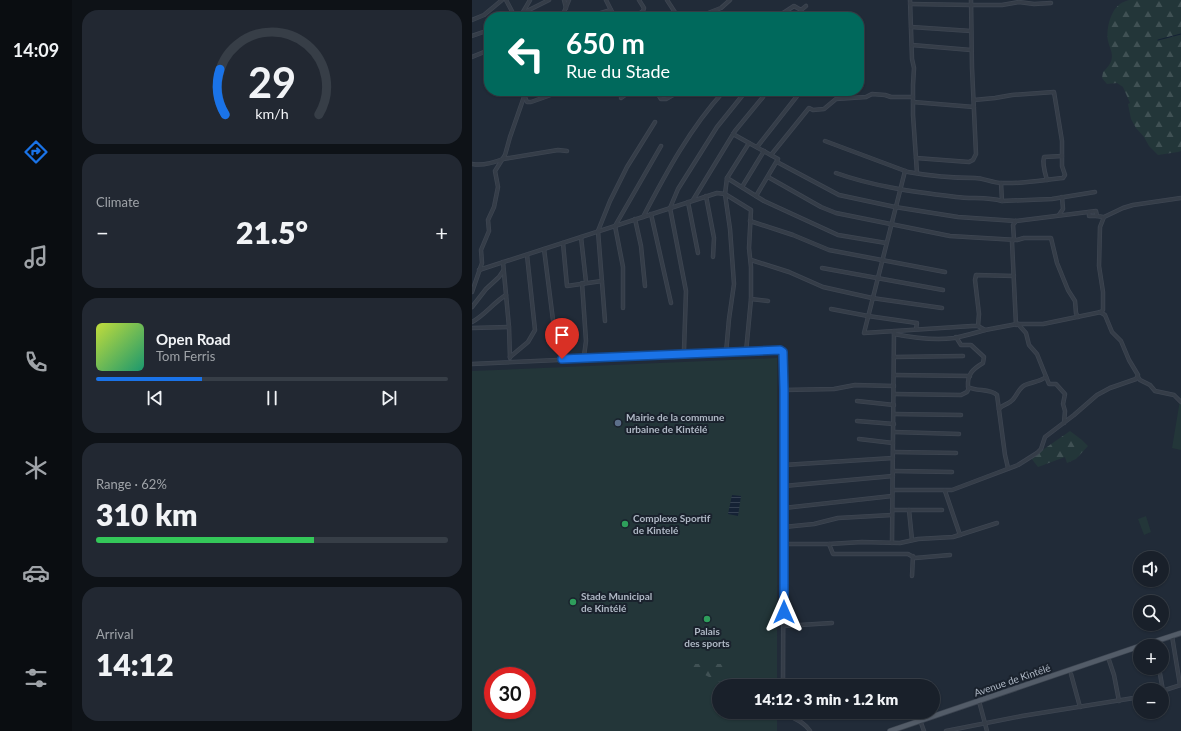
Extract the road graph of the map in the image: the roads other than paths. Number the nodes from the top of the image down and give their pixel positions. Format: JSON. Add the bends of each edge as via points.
{"nodes":[{"id":1,"x":502,"y":0,"type":"edge"},
{"id":2,"x":506,"y":0,"type":"edge"},
{"id":3,"x":530,"y":0,"type":"edge"},
{"id":4,"x":549,"y":0,"type":"edge"},
{"id":5,"x":564,"y":0,"type":"edge"},
{"id":6,"x":569,"y":0,"type":"edge"},
{"id":7,"x":606,"y":0,"type":"edge"},
{"id":8,"x":639,"y":0,"type":"edge"},
{"id":9,"x":667,"y":0,"type":"edge"},
{"id":10,"x":730,"y":0,"type":"edge"},
{"id":11,"x":971,"y":0,"type":"edge"},
{"id":12,"x":910,"y":2,"type":"edge"},
{"id":13,"x":1051,"y":4,"type":"dead end"},
{"id":14,"x":971,"y":5,"type":"junction"},
{"id":15,"x":806,"y":6,"type":"dead end"},
{"id":16,"x":566,"y":8,"type":"junction"},
{"id":17,"x":611,"y":10,"type":"joint"},
{"id":18,"x":488,"y":12,"type":"edge"},
{"id":19,"x":512,"y":12,"type":"edge"},
{"id":20,"x":522,"y":12,"type":"edge"},
{"id":21,"x":524,"y":12,"type":"edge"},
{"id":22,"x":564,"y":12,"type":"edge"},
{"id":23,"x":601,"y":12,"type":"edge"},
{"id":24,"x":642,"y":12,"type":"edge"},
{"id":25,"x":675,"y":12,"type":"edge"},
{"id":26,"x":711,"y":12,"type":"edge"},
{"id":27,"x":785,"y":12,"type":"edge"},
{"id":28,"x":484,"y":15,"type":"edge"},
{"id":29,"x":472,"y":20,"type":"edge"},
{"id":30,"x":911,"y":27,"type":"junction"},
{"id":31,"x":971,"y":31,"type":"junction"},
{"id":32,"x":484,"y":32,"type":"edge"},
{"id":33,"x":472,"y":36,"type":"edge"},
{"id":34,"x":912,"y":46,"type":"junction"},
{"id":35,"x":972,"y":50,"type":"junction"},
{"id":36,"x":484,"y":52,"type":"edge"},
{"id":37,"x":472,"y":57,"type":"edge"},
{"id":38,"x":524,"y":96,"type":"edge"},
{"id":39,"x":525,"y":96,"type":"edge"},
{"id":40,"x":548,"y":96,"type":"edge"},
{"id":41,"x":624,"y":96,"type":"edge"},
{"id":42,"x":659,"y":96,"type":"edge"},
{"id":43,"x":671,"y":96,"type":"edge"},
{"id":44,"x":719,"y":96,"type":"edge"},
{"id":45,"x":742,"y":96,"type":"edge"},
{"id":46,"x":797,"y":96,"type":"edge"},
{"id":47,"x":913,"y":97,"type":"junction"},
{"id":48,"x":621,"y":98,"type":"dead end"},
{"id":49,"x":763,"y":98,"type":"dead end"},
{"id":50,"x":974,"y":100,"type":"junction"},
{"id":51,"x":913,"y":102,"type":"junction"},
{"id":52,"x":974,"y":107,"type":"junction"},
{"id":53,"x":655,"y":122,"type":"dead end"},
{"id":54,"x":733,"y":134,"type":"junction"},
{"id":55,"x":825,"y":141,"type":"dead end"},
{"id":56,"x":749,"y":143,"type":"junction"},
{"id":57,"x":661,"y":146,"type":"dead end"},
{"id":58,"x":757,"y":147,"type":"junction"},
{"id":59,"x":567,"y":151,"type":"dead end"},
{"id":60,"x":764,"y":151,"type":"junction"},
{"id":61,"x":772,"y":155,"type":"junction"},
{"id":62,"x":1062,"y":156,"type":"junction"},
{"id":63,"x":916,"y":158,"type":"junction"},
{"id":64,"x":503,"y":159,"type":"junction"},
{"id":65,"x":777,"y":162,"type":"junction"},
{"id":66,"x":472,"y":164,"type":"edge"},
{"id":67,"x":905,"y":171,"type":"junction"},
{"id":68,"x":836,"y":173,"type":"dead end"},
{"id":69,"x":917,"y":174,"type":"junction"},
{"id":70,"x":768,"y":177,"type":"junction"},
{"id":71,"x":727,"y":178,"type":"junction"},
{"id":72,"x":1047,"y":180,"type":"junction"},
{"id":73,"x":1001,"y":183,"type":"junction"},
{"id":74,"x":742,"y":187,"type":"junction"},
{"id":75,"x":900,"y":189,"type":"junction"},
{"id":76,"x":1095,"y":192,"type":"dead end"},
{"id":77,"x":725,"y":194,"type":"junction"},
{"id":78,"x":706,"y":196,"type":"junction"},
{"id":79,"x":756,"y":196,"type":"junction"},
{"id":80,"x":1062,"y":197,"type":"junction"},
{"id":81,"x":1181,"y":198,"type":"edge"},
{"id":82,"x":692,"y":200,"type":"junction"},
{"id":83,"x":1002,"y":201,"type":"junction"},
{"id":84,"x":688,"y":202,"type":"junction"},
{"id":85,"x":895,"y":207,"type":"junction"},
{"id":86,"x":670,"y":208,"type":"junction"},
{"id":87,"x":651,"y":214,"type":"junction"},
{"id":88,"x":1059,"y":215,"type":"junction"},
{"id":89,"x":643,"y":216,"type":"junction"},
{"id":90,"x":1103,"y":217,"type":"junction"},
{"id":91,"x":635,"y":219,"type":"junction"},
{"id":92,"x":750,"y":221,"type":"junction"},
{"id":93,"x":1016,"y":221,"type":"junction"},
{"id":94,"x":891,"y":225,"type":"junction"},
{"id":95,"x":615,"y":226,"type":"junction"},
{"id":96,"x":598,"y":232,"type":"junction"},
{"id":97,"x":581,"y":237,"type":"junction"},
{"id":98,"x":1012,"y":240,"type":"junction"},
{"id":99,"x":563,"y":243,"type":"junction"},
{"id":100,"x":886,"y":244,"type":"junction"},
{"id":101,"x":544,"y":249,"type":"junction"},
{"id":102,"x":698,"y":254,"type":"dead end"},
{"id":103,"x":527,"y":255,"type":"junction"},
{"id":104,"x":714,"y":256,"type":"dead end"},
{"id":105,"x":751,"y":260,"type":"junction"},
{"id":106,"x":881,"y":260,"type":"junction"},
{"id":107,"x":503,"y":262,"type":"junction"},
{"id":108,"x":822,"y":268,"type":"dead end"},
{"id":109,"x":479,"y":270,"type":"junction"},
{"id":110,"x":503,"y":270,"type":"junction"},
{"id":111,"x":945,"y":272,"type":"dead end"},
{"id":112,"x":1014,"y":276,"type":"junction"},
{"id":113,"x":877,"y":279,"type":"junction"},
{"id":114,"x":602,"y":281,"type":"junction"},
{"id":115,"x":586,"y":282,"type":"junction"},
{"id":116,"x":582,"y":283,"type":"junction"},
{"id":117,"x":645,"y":286,"type":"dead end"},
{"id":118,"x":943,"y":290,"type":"dead end"},
{"id":119,"x":472,"y":292,"type":"edge"},
{"id":120,"x":506,"y":295,"type":"junction"},
{"id":121,"x":872,"y":298,"type":"junction"},
{"id":122,"x":751,"y":299,"type":"junction"},
{"id":123,"x":768,"y":301,"type":"dead end"},
{"id":124,"x":671,"y":303,"type":"dead end"},
{"id":125,"x":472,"y":306,"type":"edge"},
{"id":126,"x":623,"y":308,"type":"dead end"},
{"id":127,"x":942,"y":308,"type":"dead end"},
{"id":128,"x":830,"y":309,"type":"dead end"},
{"id":129,"x":1100,"y":312,"type":"junction"},
{"id":130,"x":868,"y":316,"type":"junction"},
{"id":131,"x":1078,"y":317,"type":"junction"},
{"id":132,"x":605,"y":321,"type":"dead end"},
{"id":133,"x":472,"y":322,"type":"edge"},
{"id":134,"x":1017,"y":325,"type":"junction"},
{"id":135,"x":978,"y":326,"type":"junction"},
{"id":136,"x":510,"y":327,"type":"junction"},
{"id":137,"x":472,"y":328,"type":"edge"},
{"id":138,"x":554,"y":328,"type":"dead end"},
{"id":139,"x":916,"y":329,"type":"junction"},
{"id":140,"x":985,"y":330,"type":"junction"},
{"id":141,"x":894,"y":333,"type":"junction"},
{"id":142,"x":956,"y":337,"type":"junction"},
{"id":143,"x":684,"y":350,"type":"dead end"},
{"id":144,"x":746,"y":352,"type":"junction"},
{"id":145,"x":726,"y":353,"type":"junction"},
{"id":146,"x":963,"y":356,"type":"dead end"},
{"id":147,"x":510,"y":357,"type":"junction"},
{"id":148,"x":894,"y":357,"type":"junction"},
{"id":149,"x":579,"y":359,"type":"junction"},
{"id":150,"x":510,"y":362,"type":"junction"},
{"id":151,"x":472,"y":364,"type":"edge"},
{"id":152,"x":894,"y":375,"type":"junction"},
{"id":153,"x":970,"y":376,"type":"junction"},
{"id":154,"x":1046,"y":377,"type":"junction"},
{"id":155,"x":1138,"y":377,"type":"junction"},
{"id":156,"x":894,"y":386,"type":"junction"},
{"id":157,"x":969,"y":388,"type":"junction"},
{"id":158,"x":784,"y":390,"type":"junction"},
{"id":159,"x":894,"y":394,"type":"junction"},
{"id":160,"x":998,"y":399,"type":"junction"},
{"id":161,"x":857,"y":401,"type":"dead end"},
{"id":162,"x":1180,"y":402,"type":"edge"},
{"id":163,"x":894,"y":404,"type":"junction"},
{"id":164,"x":1005,"y":404,"type":"junction"},
{"id":165,"x":999,"y":409,"type":"junction"},
{"id":166,"x":894,"y":414,"type":"junction"},
{"id":167,"x":962,"y":415,"type":"dead end"},
{"id":168,"x":857,"y":421,"type":"dead end"},
{"id":169,"x":1064,"y":423,"type":"junction"},
{"id":170,"x":894,"y":424,"type":"junction"},
{"id":171,"x":894,"y":432,"type":"junction"},
{"id":172,"x":959,"y":434,"type":"dead end"},
{"id":173,"x":859,"y":439,"type":"dead end"},
{"id":174,"x":893,"y":443,"type":"junction"},
{"id":175,"x":893,"y":452,"type":"junction"},
{"id":176,"x":956,"y":453,"type":"dead end"},
{"id":177,"x":893,"y":458,"type":"junction"},
{"id":178,"x":784,"y":465,"type":"junction"},
{"id":179,"x":1008,"y":468,"type":"junction"},
{"id":180,"x":893,"y":471,"type":"junction"},
{"id":181,"x":952,"y":472,"type":"dead end"},
{"id":182,"x":893,"y":476,"type":"junction"},
{"id":183,"x":784,"y":486,"type":"junction"},
{"id":184,"x":892,"y":490,"type":"junction"},
{"id":185,"x":945,"y":491,"type":"junction"},
{"id":186,"x":892,"y":496,"type":"junction"},
{"id":187,"x":784,"y":508,"type":"junction"},
{"id":188,"x":892,"y":510,"type":"junction"},
{"id":189,"x":909,"y":510,"type":"junction"},
{"id":190,"x":942,"y":510,"type":"dead end"},
{"id":191,"x":892,"y":515,"type":"junction"},
{"id":192,"x":997,"y":523,"type":"dead end"},
{"id":193,"x":784,"y":527,"type":"junction"},
{"id":194,"x":960,"y":535,"type":"junction"},
{"id":195,"x":912,"y":540,"type":"junction"},
{"id":196,"x":892,"y":543,"type":"junction"},
{"id":197,"x":784,"y":544,"type":"junction"},
{"id":198,"x":829,"y":544,"type":"junction"},
{"id":199,"x":912,"y":556,"type":"junction"},
{"id":200,"x":950,"y":556,"type":"dead end"},
{"id":201,"x":912,"y":576,"type":"dead end"},
{"id":202,"x":832,"y":624,"type":"dead end"},
{"id":203,"x":784,"y":626,"type":"junction"},
{"id":204,"x":1181,"y":633,"type":"edge"},
{"id":205,"x":1172,"y":636,"type":"junction"},
{"id":206,"x":1164,"y":639,"type":"edge"},
{"id":207,"x":1133,"y":648,"type":"edge"},
{"id":208,"x":1108,"y":657,"type":"junction"},
{"id":209,"x":1071,"y":674,"type":"dead end"},
{"id":210,"x":783,"y":679,"type":"edge"},
{"id":211,"x":1181,"y":685,"type":"edge"},
{"id":212,"x":1169,"y":689,"type":"edge"},
{"id":213,"x":1133,"y":698,"type":"edge"},
{"id":214,"x":979,"y":701,"type":"junction"},
{"id":215,"x":1119,"y":701,"type":"junction"},
{"id":216,"x":1080,"y":707,"type":"junction"},
{"id":217,"x":797,"y":719,"type":"edge"},
{"id":218,"x":920,"y":720,"type":"junction"},
{"id":219,"x":986,"y":723,"type":"junction"},
{"id":220,"x":810,"y":731,"type":"edge"},
{"id":221,"x":890,"y":731,"type":"edge"},
{"id":222,"x":924,"y":731,"type":"edge"},
{"id":223,"x":946,"y":731,"type":"edge"},
{"id":224,"x":988,"y":731,"type":"edge"}],
"edges":[{"from":1,"to":18,"type":"street"},
{"from":2,"to":19,"type":"street"},
{"from":3,"to":20,"type":"street"},
{"from":4,"to":21,"type":"street"},
{"from":5,"to":16,"type":"street"},
{"from":6,"to":16,"type":"street"},
{"from":7,"to":17,"type":"street"},
{"from":8,"to":24,"type":"street","via":[[644,8]]},
{"from":9,"to":25,"type":"street"},
{"from":10,"to":26,"type":"street","via":[[721,8]]},
{"from":11,"to":14,"type":"street"},
{"from":12,"to":14,"type":"street"},
{"from":12,"to":30,"type":"street"},
{"from":13,"to":14,"type":"street","via":[[1019,2]]},
{"from":14,"to":31,"type":"street"},
{"from":15,"to":27,"type":"street","via":[[801,10],[794,6]]},
{"from":16,"to":22,"type":"street"},
{"from":17,"to":23,"type":"street"},
{"from":28,"to":29,"type":"street"},
{"from":30,"to":31,"type":"street"},
{"from":30,"to":34,"type":"street"},
{"from":31,"to":35,"type":"street"},
{"from":32,"to":33,"type":"street"},
{"from":34,"to":35,"type":"street"},
{"from":34,"to":47,"type":"street"},
{"from":35,"to":50,"type":"street"},
{"from":36,"to":37,"type":"street"},
{"from":38,"to":64,"type":"street"},
{"from":39,"to":40,"type":"street","via":[[527,102]]},
{"from":41,"to":48,"type":"street"},
{"from":42,"to":43,"type":"street","via":[[666,99]]},
{"from":44,"to":89,"type":"street","via":[[696,126]]},
{"from":45,"to":86,"type":"street","via":[[718,127],[678,189]]},
{"from":46,"to":58,"type":"street"},
{"from":47,"to":51,"type":"street"},
{"from":47,"to":61,"type":"street","via":[[872,94],[866,97],[836,99],[824,109],[809,108]]},
{"from":49,"to":54,"type":"street"},
{"from":50,"to":52,"type":"street"},
{"from":50,"to":62,"type":"street","via":[[1054,92]]},
{"from":51,"to":52,"type":"street"},
{"from":51,"to":63,"type":"street"},
{"from":52,"to":63,"type":"street","via":[[976,154],[973,160],[963,162]]},
{"from":53,"to":96,"type":"street","via":[[627,167]]},
{"from":54,"to":56,"type":"street"},
{"from":54,"to":82,"type":"street"},
{"from":55,"to":67,"type":"street"},
{"from":56,"to":58,"type":"street"},
{"from":56,"to":71,"type":"street"},
{"from":57,"to":95,"type":"street"},
{"from":58,"to":60,"type":"street"},
{"from":59,"to":64,"type":"street","via":[[558,150]]},
{"from":60,"to":61,"type":"street"},
{"from":60,"to":74,"type":"street"},
{"from":61,"to":65,"type":"street","via":[[778,159]]},
{"from":62,"to":72,"type":"street","via":[[1065,175],[1063,178]]},
{"from":62,"to":72,"type":"street","via":[[1044,157]]},
{"from":63,"to":69,"type":"street"},
{"from":64,"to":66,"type":"street"},
{"from":64,"to":109,"type":"street","via":[[495,171],[498,187],[488,220],[489,231],[481,250]]},
{"from":65,"to":70,"type":"street"},
{"from":65,"to":85,"type":"street","via":[[839,195]]},
{"from":67,"to":69,"type":"street"},
{"from":67,"to":75,"type":"street"},
{"from":68,"to":75,"type":"street","via":[[858,181]]},
{"from":69,"to":73,"type":"street","via":[[978,178]]},
{"from":70,"to":79,"type":"street"},
{"from":70,"to":94,"type":"street","via":[[836,213]]},
{"from":71,"to":74,"type":"street"},
{"from":71,"to":77,"type":"street"},
{"from":72,"to":73,"type":"street"},
{"from":73,"to":83,"type":"street"},
{"from":74,"to":79,"type":"street"},
{"from":75,"to":83,"type":"street"},
{"from":75,"to":85,"type":"street"},
{"from":76,"to":80,"type":"street"},
{"from":77,"to":78,"type":"street"},
{"from":77,"to":92,"type":"street","via":[[751,210]]},
{"from":77,"to":145,"type":"street","via":[[734,284]]},
{"from":78,"to":82,"type":"street"},
{"from":78,"to":104,"type":"street","via":[[714,238]]},
{"from":79,"to":100,"type":"street","via":[[838,235]]},
{"from":80,"to":83,"type":"street"},
{"from":80,"to":88,"type":"street"},
{"from":81,"to":90,"type":"street","via":[[1133,205]]},
{"from":82,"to":84,"type":"street"},
{"from":84,"to":86,"type":"street"},
{"from":84,"to":102,"type":"street"},
{"from":85,"to":93,"type":"street"},
{"from":85,"to":94,"type":"street"},
{"from":86,"to":87,"type":"street"},
{"from":86,"to":143,"type":"street","via":[[686,291]]},
{"from":87,"to":89,"type":"street"},
{"from":87,"to":124,"type":"street"},
{"from":88,"to":90,"type":"street","via":[[1096,211],[1097,216]]},
{"from":88,"to":93,"type":"street"},
{"from":89,"to":91,"type":"street"},
{"from":90,"to":129,"type":"street","via":[[1100,227],[1099,266],[1104,301],[1103,310]]},
{"from":91,"to":95,"type":"street"},
{"from":91,"to":117,"type":"street"},
{"from":92,"to":105,"type":"street"},
{"from":92,"to":106,"type":"street","via":[[829,250]]},
{"from":93,"to":98,"type":"street","via":[[1013,225]]},
{"from":94,"to":98,"type":"street","via":[[950,236]]},
{"from":94,"to":100,"type":"street"},
{"from":95,"to":96,"type":"street"},
{"from":95,"to":126,"type":"street","via":[[623,267]]},
{"from":96,"to":97,"type":"street"},
{"from":96,"to":114,"type":"street"},
{"from":97,"to":99,"type":"street"},
{"from":97,"to":115,"type":"street"},
{"from":98,"to":112,"type":"street"},
{"from":98,"to":131,"type":"street","via":[[1051,238],[1057,263],[1075,301]]},
{"from":99,"to":101,"type":"street"},
{"from":99,"to":116,"type":"street","via":[[567,286]]},
{"from":100,"to":106,"type":"street"},
{"from":101,"to":103,"type":"street"},
{"from":101,"to":138,"type":"street"},
{"from":103,"to":107,"type":"street"},
{"from":103,"to":147,"type":"street","via":[[535,330],[528,342]]},
{"from":105,"to":121,"type":"street","via":[[789,272],[823,287]]},
{"from":105,"to":122,"type":"street"},
{"from":106,"to":111,"type":"street"},
{"from":106,"to":113,"type":"street"},
{"from":107,"to":109,"type":"street"},
{"from":107,"to":110,"type":"street"},
{"from":108,"to":113,"type":"street"},
{"from":109,"to":119,"type":"street"},
{"from":110,"to":120,"type":"street"},
{"from":110,"to":125,"type":"street","via":[[500,277]]},
{"from":112,"to":134,"type":"street"},
{"from":112,"to":135,"type":"street","via":[[976,275]]},
{"from":113,"to":118,"type":"street"},
{"from":113,"to":121,"type":"street"},
{"from":114,"to":115,"type":"street"},
{"from":114,"to":132,"type":"street"},
{"from":115,"to":116,"type":"street"},
{"from":116,"to":149,"type":"street","via":[[586,341],[584,356]]},
{"from":120,"to":133,"type":"street","via":[[481,318]]},
{"from":120,"to":136,"type":"street"},
{"from":121,"to":127,"type":"street"},
{"from":121,"to":130,"type":"street"},
{"from":122,"to":123,"type":"street"},
{"from":122,"to":144,"type":"street"},
{"from":128,"to":130,"type":"street"},
{"from":129,"to":131,"type":"street"},
{"from":129,"to":155,"type":"street","via":[[1105,315],[1112,332],[1121,341]]},
{"from":130,"to":139,"type":"street","via":[[917,324]]},
{"from":130,"to":141,"type":"street","via":[[864,333]]},
{"from":131,"to":134,"type":"street","via":[[1043,324]]},
{"from":134,"to":140,"type":"street"},
{"from":134,"to":154,"type":"street","via":[[1026,333],[1029,345],[1035,351]]},
{"from":135,"to":139,"type":"street"},
{"from":135,"to":140,"type":"street"},
{"from":136,"to":137,"type":"street"},
{"from":136,"to":147,"type":"street"},
{"from":139,"to":141,"type":"street"},
{"from":140,"to":142,"type":"street"},
{"from":141,"to":142,"type":"street","via":[[930,339]]},
{"from":141,"to":148,"type":"street"},
{"from":142,"to":153,"type":"street","via":[[961,345],[971,345],[984,357],[983,363],[974,368]]},
{"from":144,"to":145,"type":"street"},
{"from":144,"to":158,"type":"street","via":[[783,352]]},
{"from":145,"to":149,"type":"street"},
{"from":146,"to":148,"type":"street"},
{"from":147,"to":150,"type":"street"},
{"from":148,"to":152,"type":"street"},
{"from":149,"to":150,"type":"street"},
{"from":150,"to":151,"type":"street"},
{"from":152,"to":153,"type":"street"},
{"from":152,"to":156,"type":"street"},
{"from":153,"to":157,"type":"street"},
{"from":154,"to":164,"type":"street","via":[[1020,388],[1011,402]]},
{"from":154,"to":169,"type":"street","via":[[1049,384],[1056,384],[1065,394]]},
{"from":155,"to":162,"type":"street","via":[[1155,391],[1174,395]]},
{"from":155,"to":169,"type":"street","via":[[1097,395]]},
{"from":156,"to":158,"type":"street","via":[[855,385]]},
{"from":156,"to":159,"type":"street"},
{"from":157,"to":159,"type":"street","via":[[961,395]]},
{"from":157,"to":160,"type":"street","via":[[994,392]]},
{"from":158,"to":178,"type":"street"},
{"from":159,"to":163,"type":"street"},
{"from":160,"to":164,"type":"street"},
{"from":160,"to":165,"type":"street"},
{"from":161,"to":163,"type":"street"},
{"from":163,"to":166,"type":"street"},
{"from":164,"to":165,"type":"street"},
{"from":165,"to":179,"type":"street"},
{"from":166,"to":167,"type":"street"},
{"from":166,"to":170,"type":"street"},
{"from":168,"to":170,"type":"street"},
{"from":169,"to":179,"type":"street","via":[[1044,437],[1041,449],[1037,453]]},
{"from":170,"to":171,"type":"street"},
{"from":171,"to":172,"type":"street"},
{"from":171,"to":174,"type":"street"},
{"from":173,"to":174,"type":"street"},
{"from":174,"to":175,"type":"street"},
{"from":175,"to":176,"type":"street"},
{"from":175,"to":177,"type":"street"},
{"from":177,"to":178,"type":"street"},
{"from":177,"to":180,"type":"street"},
{"from":178,"to":183,"type":"street"},
{"from":179,"to":185,"type":"street"},
{"from":180,"to":181,"type":"street"},
{"from":180,"to":182,"type":"street"},
{"from":182,"to":183,"type":"street"},
{"from":182,"to":184,"type":"street"},
{"from":183,"to":187,"type":"street"},
{"from":184,"to":185,"type":"street"},
{"from":184,"to":186,"type":"street"},
{"from":185,"to":194,"type":"street"},
{"from":186,"to":187,"type":"street"},
{"from":186,"to":188,"type":"street"},
{"from":187,"to":193,"type":"street"},
{"from":188,"to":189,"type":"street"},
{"from":188,"to":191,"type":"street"},
{"from":189,"to":190,"type":"street"},
{"from":189,"to":195,"type":"street"},
{"from":191,"to":193,"type":"street","via":[[838,518]]},
{"from":191,"to":196,"type":"street"},
{"from":192,"to":194,"type":"street"},
{"from":193,"to":197,"type":"street"},
{"from":194,"to":195,"type":"street"},
{"from":195,"to":196,"type":"street"},
{"from":196,"to":198,"type":"street"},
{"from":197,"to":198,"type":"street"},
{"from":197,"to":203,"type":"street"},
{"from":198,"to":199,"type":"street","via":[[832,554]]},
{"from":199,"to":200,"type":"street"},
{"from":199,"to":201,"type":"street"},
{"from":202,"to":203,"type":"street"},
{"from":203,"to":210,"type":"street"},
{"from":204,"to":205,"type":"main road","name":"Avenue de Kintélé"},
{"from":205,"to":206,"type":"main road","name":"Avenue de Kintélé"},
{"from":205,"to":211,"type":"street"},
{"from":207,"to":208,"type":"main road","name":"Avenue de Kintélé"},
{"from":208,"to":214,"type":"main road","name":"Avenue de Kintélé"},
{"from":208,"to":215,"type":"street"},
{"from":209,"to":216,"type":"street"},
{"from":211,"to":212,"type":"street"},
{"from":213,"to":215,"type":"street"},
{"from":214,"to":218,"type":"main road","name":"Avenue de Kintélé"},
{"from":214,"to":219,"type":"street"},
{"from":215,"to":216,"type":"street"},
{"from":216,"to":219,"type":"street"},
{"from":217,"to":220,"type":"street"},
{"from":218,"to":221,"type":"main road","name":"Avenue de Kintélé"},
{"from":218,"to":222,"type":"street"},
{"from":219,"to":223,"type":"street"},
{"from":219,"to":224,"type":"street"}]}
